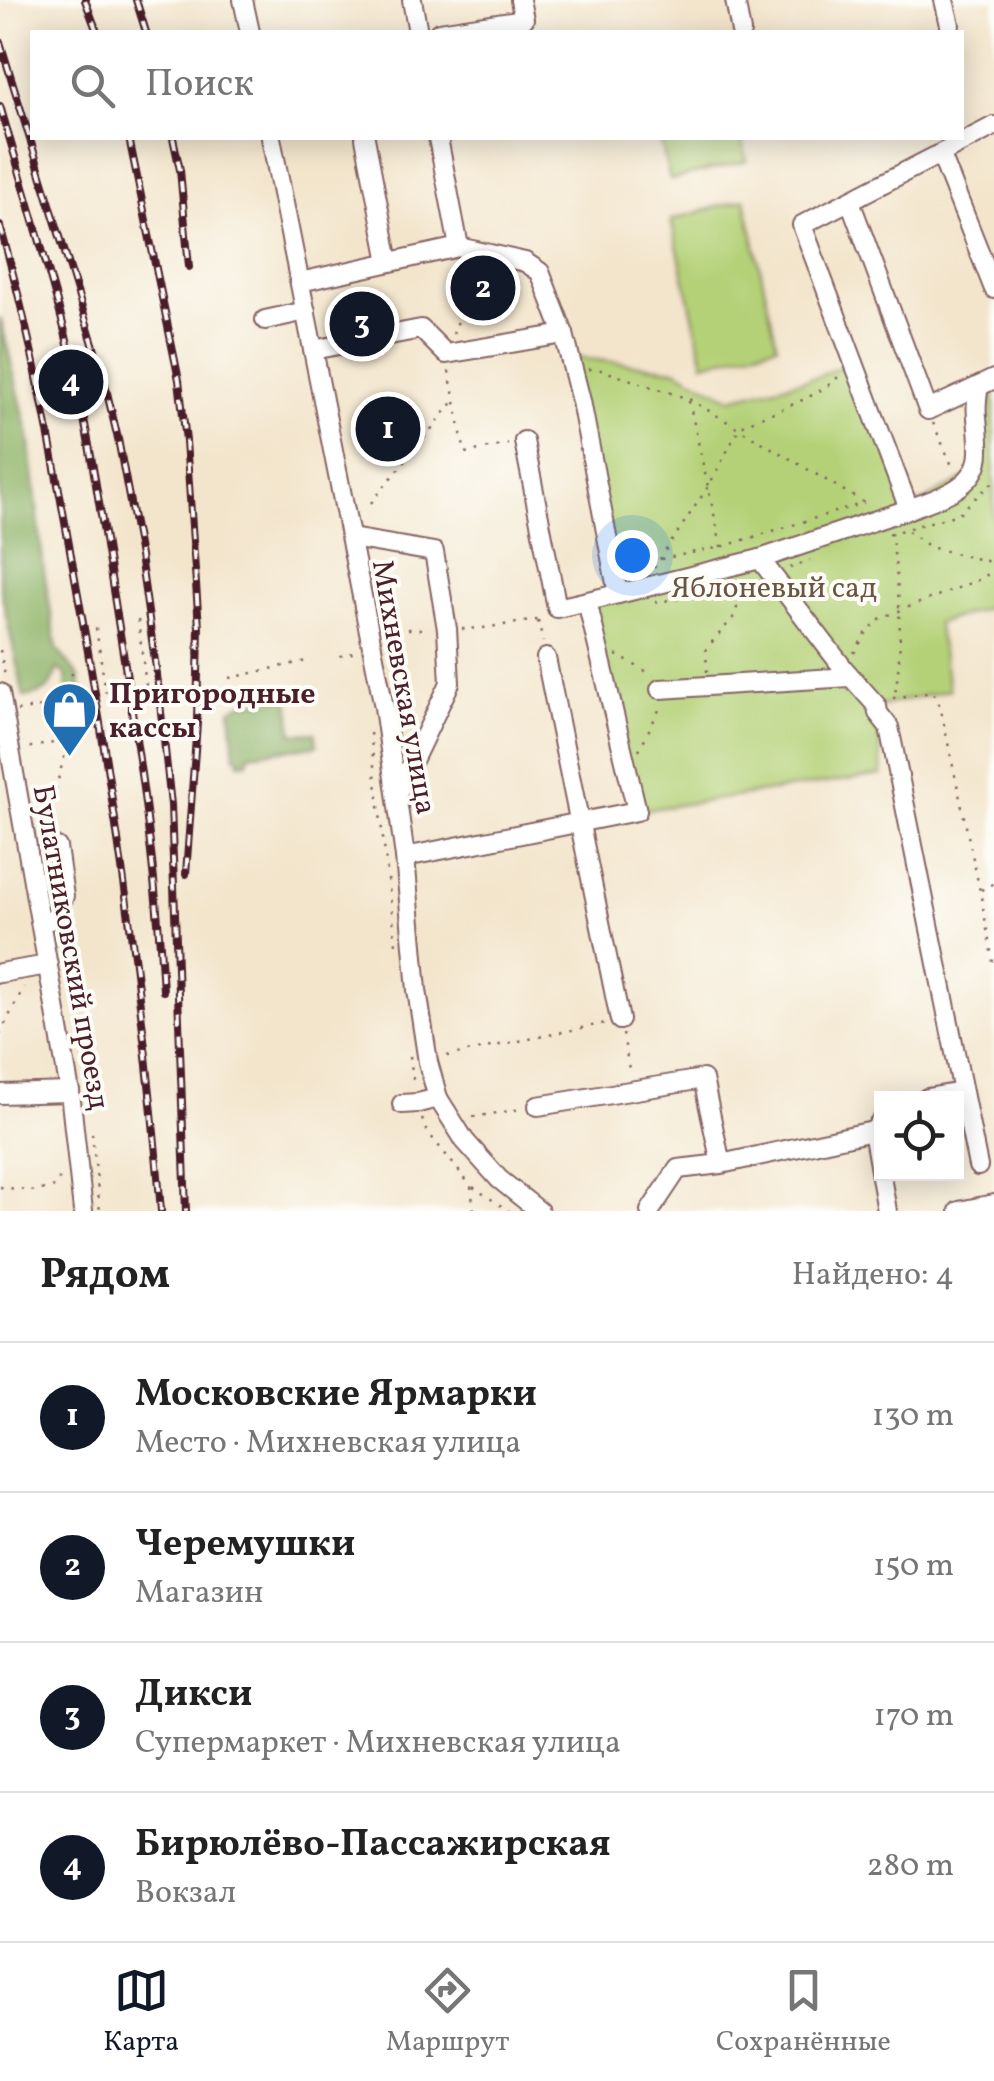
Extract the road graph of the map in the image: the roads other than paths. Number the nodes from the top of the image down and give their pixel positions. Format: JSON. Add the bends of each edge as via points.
{"nodes":[{"id":1,"x":243,"y":0,"type":"edge"},
{"id":2,"x":412,"y":0,"type":"edge"},
{"id":3,"x":520,"y":0,"type":"edge"},
{"id":4,"x":734,"y":0,"type":"edge"},
{"id":5,"x":944,"y":0,"type":"edge"},
{"id":6,"x":950,"y":25,"type":"dead end"},
{"id":7,"x":250,"y":30,"type":"edge"},
{"id":8,"x":418,"y":30,"type":"edge"},
{"id":9,"x":453,"y":30,"type":"edge"},
{"id":10,"x":740,"y":30,"type":"edge"},
{"id":11,"x":994,"y":126,"type":"edge"},
{"id":12,"x":271,"y":140,"type":"edge"},
{"id":13,"x":365,"y":140,"type":"edge"},
{"id":14,"x":438,"y":140,"type":"edge"},
{"id":15,"x":941,"y":155,"type":"junction"},
{"id":16,"x":850,"y":200,"type":"junction"},
{"id":17,"x":459,"y":247,"type":"junction"},
{"id":18,"x":390,"y":262,"type":"junction"},
{"id":19,"x":300,"y":282,"type":"junction"},
{"id":20,"x":994,"y":289,"type":"edge"},
{"id":21,"x":306,"y":312,"type":"junction"},
{"id":22,"x":264,"y":320,"type":"dead end"},
{"id":23,"x":564,"y":334,"type":"junction"},
{"id":24,"x":313,"y":350,"type":"junction"},
{"id":25,"x":986,"y":382,"type":"edge"},
{"id":26,"x":524,"y":441,"type":"road end"},
{"id":27,"x":909,"y":509,"type":"junction"},
{"id":28,"x":351,"y":538,"type":"junction"},
{"id":29,"x":760,"y":559,"type":"junction"},
{"id":30,"x":618,"y":594,"type":"junction"},
{"id":31,"x":587,"y":602,"type":"junction"},
{"id":32,"x":546,"y":658,"type":"road end"},
{"id":33,"x":847,"y":673,"type":"junction"},
{"id":34,"x":661,"y":684,"type":"road end"},
{"id":35,"x":3,"y":687,"type":"edge"},
{"id":36,"x":396,"y":795,"type":"junction"},
{"id":37,"x":580,"y":822,"type":"junction"},
{"id":38,"x":49,"y":844,"type":"road end"},
{"id":39,"x":404,"y":858,"type":"junction"},
{"id":40,"x":41,"y":922,"type":"junction"},
{"id":41,"x":41,"y":966,"type":"junction"},
{"id":42,"x":2,"y":969,"type":"edge"},
{"id":43,"x":620,"y":1020,"type":"road end"},
{"id":44,"x":962,"y":1091,"type":"edge"},
{"id":45,"x":70,"y":1092,"type":"junction"},
{"id":46,"x":0,"y":1094,"type":"edge"},
{"id":47,"x":438,"y":1098,"type":"junction"},
{"id":48,"x":964,"y":1101,"type":"edge"},
{"id":49,"x":402,"y":1104,"type":"dead end"},
{"id":50,"x":538,"y":1106,"type":"road end"},
{"id":51,"x":874,"y":1127,"type":"edge"},
{"id":52,"x":721,"y":1164,"type":"junction"},
{"id":53,"x":978,"y":1166,"type":"dead end"},
{"id":54,"x":883,"y":1181,"type":"edge"},
{"id":55,"x":994,"y":1204,"type":"edge"},
{"id":56,"x":83,"y":1211,"type":"edge"},
{"id":57,"x":539,"y":1211,"type":"edge"},
{"id":58,"x":650,"y":1211,"type":"edge"},
{"id":59,"x":886,"y":1211,"type":"edge"},
{"id":60,"x":959,"y":1211,"type":"edge"}],
"edges":[{"from":1,"to":7,"type":"street"},
{"from":2,"to":8,"type":"street"},
{"from":3,"to":9,"type":"street","via":[[524,19]]},
{"from":4,"to":10,"type":"street"},
{"from":5,"to":6,"type":"street"},
{"from":11,"to":15,"type":"street"},
{"from":12,"to":19,"type":"street","name":"Михневская улица"},
{"from":13,"to":18,"type":"street"},
{"from":14,"to":17,"type":"street"},
{"from":15,"to":16,"type":"street"},
{"from":15,"to":20,"type":"street"},
{"from":16,"to":25,"type":"street","via":[[928,410]]},
{"from":16,"to":27,"type":"street","via":[[802,225]]},
{"from":17,"to":18,"type":"street"},
{"from":17,"to":23,"type":"street","via":[[525,262],[540,272]]},
{"from":18,"to":19,"type":"street"},
{"from":19,"to":21,"type":"street","name":"Михневская улица"},
{"from":21,"to":22,"type":"street"},
{"from":21,"to":24,"type":"street","name":"Михневская улица"},
{"from":23,"to":24,"type":"street","via":[[446,354],[421,329]]},
{"from":23,"to":30,"type":"street"},
{"from":24,"to":28,"type":"street","name":"Михневская улица"},
{"from":25,"to":27,"type":"street","via":[[975,420],[980,453],[974,473],[950,493]]},
{"from":26,"to":31,"type":"street","via":[[556,608]]},
{"from":27,"to":29,"type":"street"},
{"from":28,"to":36,"type":"street","name":"Михневская улица"},
{"from":28,"to":36,"type":"street","via":[[434,552],[438,571],[450,683]]},
{"from":29,"to":30,"type":"street"},
{"from":29,"to":33,"type":"street"},
{"from":30,"to":31,"type":"street"},
{"from":31,"to":37,"type":"street","via":[[636,810]]},
{"from":32,"to":37,"type":"street"},
{"from":33,"to":34,"type":"street"},
{"from":33,"to":44,"type":"street","via":[[890,727]]},
{"from":35,"to":40,"type":"street","name":"Булатниковский проезд"},
{"from":36,"to":39,"type":"street","name":"Михневская улица"},
{"from":37,"to":39,"type":"street"},
{"from":37,"to":43,"type":"street"},
{"from":38,"to":40,"type":"street","via":[[64,896],[56,919]]},
{"from":39,"to":47,"type":"street","name":"Михневская улица","via":[[420,1008]]},
{"from":40,"to":41,"type":"street","name":"Булатниковский проезд"},
{"from":41,"to":42,"type":"street"},
{"from":41,"to":45,"type":"street","name":"Булатниковский проезд"},
{"from":45,"to":46,"type":"street"},
{"from":45,"to":56,"type":"street","name":"Булатниковский проезд"},
{"from":47,"to":49,"type":"street"},
{"from":47,"to":57,"type":"street","name":"Михневская улица","via":[[465,1141]]},
{"from":48,"to":53,"type":"street"},
{"from":50,"to":52,"type":"street","via":[[704,1079]]},
{"from":51,"to":52,"type":"street"},
{"from":52,"to":58,"type":"street","via":[[678,1170]]},
{"from":54,"to":59,"type":"street"},
{"from":55,"to":60,"type":"street"}]}
